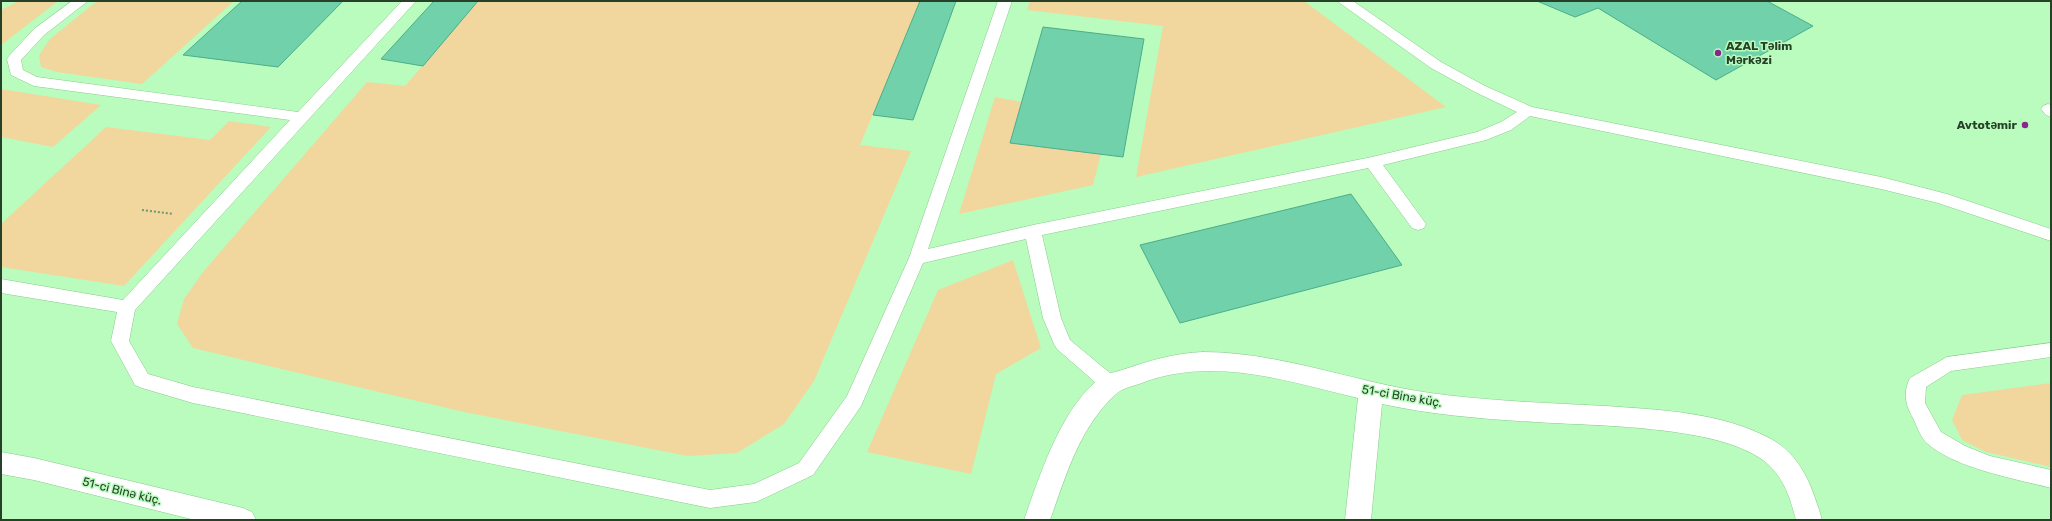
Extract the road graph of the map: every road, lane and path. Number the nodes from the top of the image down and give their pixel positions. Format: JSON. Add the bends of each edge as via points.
{"nodes":[{"id":1,"x":81,"y":1,"type":"edge"},
{"id":2,"x":409,"y":1,"type":"edge"},
{"id":3,"x":1005,"y":1,"type":"edge"},
{"id":4,"x":1344,"y":1,"type":"edge"},
{"id":5,"x":1528,"y":111,"type":"junction"},
{"id":6,"x":301,"y":117,"type":"junction"},
{"id":7,"x":1372,"y":162,"type":"junction"},
{"id":8,"x":1418,"y":224,"type":"dead end"},
{"id":9,"x":1033,"y":230,"type":"junction"},
{"id":10,"x":2051,"y":235,"type":"edge"},
{"id":11,"x":916,"y":258,"type":"junction"},
{"id":12,"x":1,"y":286,"type":"edge"},
{"id":13,"x":128,"y":307,"type":"junction"},
{"id":14,"x":2051,"y":350,"type":"edge"},
{"id":15,"x":1110,"y":384,"type":"junction"},
{"id":16,"x":1372,"y":392,"type":"junction"},
{"id":17,"x":1,"y":464,"type":"edge"},
{"id":18,"x":2051,"y":479,"type":"edge"},
{"id":19,"x":243,"y":520,"type":"edge"},
{"id":20,"x":1037,"y":520,"type":"edge"},
{"id":21,"x":1358,"y":520,"type":"edge"},
{"id":22,"x":1809,"y":520,"type":"edge"}],
"edges":[{"from":1,"to":6,"type":"lane","via":[[39,32],[14,59],[16,72],[34,81]]},
{"from":2,"to":6,"type":"lane"},
{"from":3,"to":11,"type":"lane"},
{"from":4,"to":5,"type":"lane","via":[[1436,65]]},
{"from":5,"to":7,"type":"lane","via":[[1506,126],[1481,136]]},
{"from":5,"to":10,"type":"lane","via":[[1881,183],[1941,198]]},
{"from":6,"to":13,"type":"lane"},
{"from":7,"to":8,"type":"lane"},
{"from":7,"to":9,"type":"lane"},
{"from":9,"to":11,"type":"lane"},
{"from":9,"to":15,"type":"lane","via":[[1052,318],[1063,344]]},
{"from":11,"to":13,"type":"lane","via":[[854,400],[806,469],[756,493],[710,499],[193,395],[142,380],[120,341]]},
{"from":12,"to":13,"type":"lane"},
{"from":14,"to":18,"type":"lane","via":[[1947,364],[1917,383],[1915,404],[1934,438],[1958,452],[1989,464]]},
{"from":15,"to":16,"type":"street","name":"51-ci Binə küç.","via":[[1152,368],[1191,361],[1229,362],[1262,366]]},
{"from":15,"to":20,"type":"street","name":"51-ci Binə küç.","via":[[1086,410],[1068,437]]},
{"from":16,"to":21,"type":"street"},
{"from":16,"to":22,"type":"street","name":"51-ci Binə küç.","via":[[1488,409],[1679,421],[1725,431],[1764,448],[1786,465],[1800,488]]},
{"from":17,"to":19,"type":"street","name":"51-ci Binə küç.","via":[[42,471]]}]}
